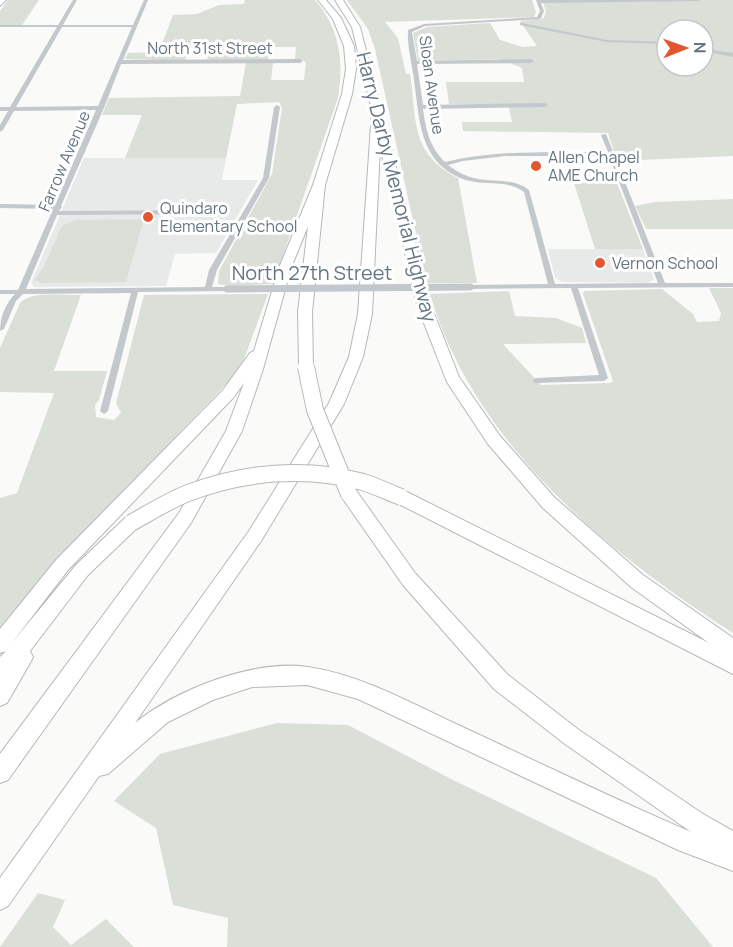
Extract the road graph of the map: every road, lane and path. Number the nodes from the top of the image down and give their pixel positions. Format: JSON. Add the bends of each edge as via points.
{"nodes":[{"id":1,"x":3,"y":0,"type":"edge"},
{"id":2,"x":75,"y":0,"type":"edge"},
{"id":3,"x":146,"y":0,"type":"edge"},
{"id":4,"x":322,"y":0,"type":"edge"},
{"id":5,"x":339,"y":0,"type":"edge"},
{"id":6,"x":699,"y":0,"type":"edge"},
{"id":7,"x":538,"y":1,"type":"edge"},
{"id":8,"x":0,"y":4,"type":"edge"},
{"id":9,"x":501,"y":21,"type":"junction"},
{"id":10,"x":0,"y":26,"type":"edge"},
{"id":11,"x":60,"y":26,"type":"junction"},
{"id":12,"x":135,"y":26,"type":"junction"},
{"id":13,"x":655,"y":43,"type":"edge"},
{"id":14,"x":715,"y":52,"type":"edge"},
{"id":15,"x":733,"y":55,"type":"edge"},
{"id":16,"x":300,"y":61,"type":"dead end"},
{"id":17,"x":120,"y":62,"type":"junction"},
{"id":18,"x":531,"y":62,"type":"dead end"},
{"id":19,"x":414,"y":63,"type":"junction"},
{"id":20,"x":545,"y":105,"type":"dead end"},
{"id":21,"x":377,"y":106,"type":"junction"},
{"id":22,"x":277,"y":107,"type":"dead end"},
{"id":23,"x":421,"y":107,"type":"junction"},
{"id":24,"x":101,"y":108,"type":"junction"},
{"id":25,"x":0,"y":109,"type":"edge"},
{"id":26,"x":12,"y":109,"type":"junction"},
{"id":27,"x":0,"y":130,"type":"edge"},
{"id":28,"x":604,"y":135,"type":"dead end"},
{"id":29,"x":611,"y":154,"type":"junction"},
{"id":30,"x":444,"y":164,"type":"junction"},
{"id":31,"x":319,"y":184,"type":"junction"},
{"id":32,"x":0,"y":206,"type":"edge"},
{"id":33,"x":58,"y":210,"type":"junction"},
{"id":34,"x":221,"y":212,"type":"dead end"},
{"id":35,"x":662,"y":285,"type":"junction"},
{"id":36,"x":733,"y":285,"type":"edge"},
{"id":37,"x":552,"y":286,"type":"junction"},
{"id":38,"x":574,"y":286,"type":"junction"},
{"id":39,"x":208,"y":289,"type":"junction"},
{"id":40,"x":135,"y":290,"type":"junction"},
{"id":41,"x":0,"y":292,"type":"edge"},
{"id":42,"x":21,"y":292,"type":"junction"},
{"id":43,"x":0,"y":329,"type":"edge"},
{"id":44,"x":263,"y":345,"type":"junction"},
{"id":45,"x":537,"y":381,"type":"dead end"},
{"id":46,"x":104,"y":411,"type":"dead end"},
{"id":47,"x":43,"y":622,"type":"junction"},
{"id":48,"x":0,"y":644,"type":"edge"},
{"id":49,"x":733,"y":649,"type":"edge"},
{"id":50,"x":733,"y":665,"type":"edge"},
{"id":51,"x":0,"y":672,"type":"edge"},
{"id":52,"x":0,"y":696,"type":"edge"},
{"id":53,"x":0,"y":772,"type":"edge"},
{"id":54,"x":83,"y":780,"type":"junction"},
{"id":55,"x":733,"y":844,"type":"edge"},
{"id":56,"x":733,"y":859,"type":"edge"},
{"id":57,"x":0,"y":898,"type":"edge"}],
"edges":[{"from":1,"to":8,"type":"main road"},
{"from":2,"to":11,"type":"street"},
{"from":3,"to":12,"type":"street","name":"Farrow Avenue"},
{"from":4,"to":31,"type":"highway","name":"Harry Darby Memorial Highway","via":[[337,18],[349,46],[351,69]]},
{"from":5,"to":21,"type":"highway","name":"Harry Darby Memorial Highway","via":[[356,27]]},
{"from":6,"to":7,"type":"street"},
{"from":7,"to":9,"type":"street","via":[[542,11],[539,18]]},
{"from":9,"to":13,"type":"street","via":[[607,41]]},
{"from":9,"to":19,"type":"street","name":"Sloan Avenue","via":[[412,28]]},
{"from":10,"to":11,"type":"street"},
{"from":11,"to":12,"type":"street"},
{"from":11,"to":26,"type":"street"},
{"from":12,"to":17,"type":"street","name":"Farrow Avenue"},
{"from":14,"to":15,"type":"street"},
{"from":16,"to":17,"type":"street","name":"North 31st Street"},
{"from":17,"to":24,"type":"street","name":"Farrow Avenue"},
{"from":18,"to":19,"type":"street"},
{"from":19,"to":23,"type":"street","name":"Sloan Avenue"},
{"from":20,"to":23,"type":"street"},
{"from":21,"to":49,"type":"highway","name":"Harry Darby Memorial Highway","via":[[425,308],[452,378],[494,441],[549,503],[637,581]]},
{"from":21,"to":54,"type":"highway","via":[[365,314],[356,357],[336,404],[255,536]]},
{"from":22,"to":39,"type":"street","via":[[266,178],[213,270]]},
{"from":23,"to":30,"type":"street","name":"Sloan Avenue","via":[[428,145]]},
{"from":24,"to":26,"type":"street"},
{"from":24,"to":33,"type":"street","name":"Farrow Avenue"},
{"from":25,"to":26,"type":"street"},
{"from":26,"to":27,"type":"street"},
{"from":28,"to":29,"type":"street"},
{"from":29,"to":30,"type":"street","via":[[478,156]]},
{"from":29,"to":35,"type":"street"},
{"from":30,"to":37,"type":"street","name":"Sloan Avenue","via":[[467,178],[510,183],[530,195]]},
{"from":31,"to":44,"type":"highway","via":[[285,268]]},
{"from":31,"to":55,"type":"highway","name":"Harry Darby Memorial Highway","bridge":true,"via":[[305,312],[306,367],[315,410],[349,494],[409,579],[501,682],[695,822]]},
{"from":32,"to":33,"type":"street"},
{"from":33,"to":34,"type":"street"},
{"from":33,"to":42,"type":"street","name":"Farrow Avenue"},
{"from":35,"to":36,"type":"street","name":"North 27th Street"},
{"from":35,"to":38,"type":"street","name":"North 27th Street"},
{"from":37,"to":38,"type":"street","name":"North 27th Street"},
{"from":37,"to":39,"type":"street","name":"North 27th Street","bridge":true},
{"from":38,"to":45,"type":"street","via":[[604,378]]},
{"from":39,"to":40,"type":"street","name":"North 27th Street"},
{"from":40,"to":42,"type":"street","name":"North 27th Street"},
{"from":40,"to":46,"type":"street"},
{"from":41,"to":42,"type":"street","name":"North 27th Street"},
{"from":42,"to":43,"type":"street","name":"Farrow Avenue","via":[[13,300]]},
{"from":44,"to":48,"type":"highway","via":[[228,394],[62,565]]},
{"from":44,"to":53,"type":"highway","via":[[234,431],[185,518]]},
{"from":47,"to":50,"type":"highway","bridge":true,"via":[[82,570],[131,523],[186,494],[223,481],[258,475],[317,474],[362,482],[401,498]]},
{"from":47,"to":51,"type":"highway"},
{"from":47,"to":52,"type":"highway"},
{"from":54,"to":56,"type":"highway","via":[[161,715],[209,692],[252,678],[307,676],[361,690],[686,842]]},
{"from":54,"to":57,"type":"highway"}]}
